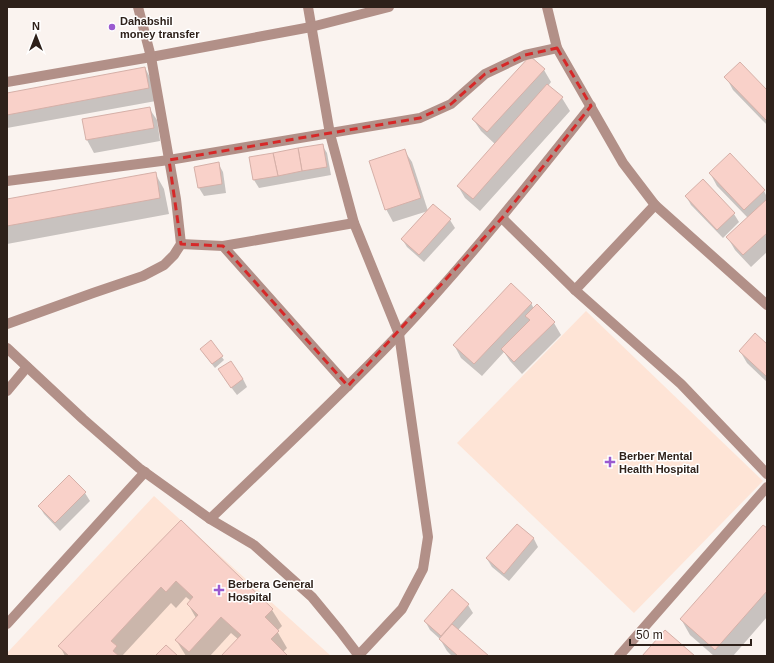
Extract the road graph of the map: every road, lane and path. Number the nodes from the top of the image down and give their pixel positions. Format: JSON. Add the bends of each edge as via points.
{"nodes":[{"id":1,"x":138,"y":7,"type":"edge"},
{"id":2,"x":308,"y":7,"type":"edge"},
{"id":3,"x":389,"y":7,"type":"edge"},
{"id":4,"x":547,"y":7,"type":"edge"},
{"id":5,"x":311,"y":27,"type":"junction"},
{"id":6,"x":557,"y":48,"type":"junction"},
{"id":7,"x":151,"y":57,"type":"junction"},
{"id":8,"x":7,"y":82,"type":"edge"},
{"id":9,"x":591,"y":106,"type":"junction"},
{"id":10,"x":330,"y":134,"type":"junction"},
{"id":11,"x":169,"y":160,"type":"junction"},
{"id":12,"x":7,"y":182,"type":"edge"},
{"id":13,"x":656,"y":205,"type":"junction"},
{"id":14,"x":502,"y":218,"type":"junction"},
{"id":15,"x":354,"y":223,"type":"junction"},
{"id":16,"x":181,"y":244,"type":"junction"},
{"id":17,"x":223,"y":246,"type":"junction"},
{"id":18,"x":575,"y":290,"type":"junction"},
{"id":19,"x":767,"y":305,"type":"edge"},
{"id":20,"x":7,"y":324,"type":"edge"},
{"id":21,"x":399,"y":334,"type":"junction"},
{"id":22,"x":7,"y":348,"type":"edge"},
{"id":23,"x":26,"y":367,"type":"junction"},
{"id":24,"x":348,"y":386,"type":"junction"},
{"id":25,"x":7,"y":390,"type":"edge"},
{"id":26,"x":145,"y":472,"type":"junction"},
{"id":27,"x":767,"y":474,"type":"edge"},
{"id":28,"x":767,"y":487,"type":"edge"},
{"id":29,"x":210,"y":519,"type":"junction"},
{"id":30,"x":7,"y":624,"type":"edge"},
{"id":31,"x":359,"y":656,"type":"edge"},
{"id":32,"x":619,"y":656,"type":"edge"}],
"edges":[{"from":1,"to":7,"type":"street"},
{"from":2,"to":5,"type":"street"},
{"from":3,"to":5,"type":"street"},
{"from":4,"to":6,"type":"street"},
{"from":5,"to":7,"type":"street"},
{"from":5,"to":10,"type":"street"},
{"from":6,"to":9,"type":"street"},
{"from":6,"to":10,"type":"street","via":[[525,55],[485,74],[451,104],[420,118]]},
{"from":7,"to":8,"type":"street"},
{"from":7,"to":11,"type":"street"},
{"from":9,"to":13,"type":"street","via":[[623,163]]},
{"from":9,"to":14,"type":"street"},
{"from":10,"to":11,"type":"street"},
{"from":10,"to":15,"type":"street"},
{"from":11,"to":12,"type":"street"},
{"from":11,"to":16,"type":"street"},
{"from":13,"to":18,"type":"street"},
{"from":13,"to":19,"type":"street"},
{"from":14,"to":18,"type":"street"},
{"from":14,"to":21,"type":"street"},
{"from":15,"to":17,"type":"street"},
{"from":15,"to":21,"type":"street"},
{"from":16,"to":17,"type":"street"},
{"from":16,"to":20,"type":"street","via":[[164,265],[143,276]]},
{"from":17,"to":24,"type":"street"},
{"from":18,"to":27,"type":"street","via":[[681,384]]},
{"from":21,"to":24,"type":"street"},
{"from":21,"to":31,"type":"street","via":[[428,537],[423,569],[402,609]]},
{"from":22,"to":23,"type":"street"},
{"from":23,"to":25,"type":"street"},
{"from":23,"to":26,"type":"street"},
{"from":24,"to":29,"type":"street"},
{"from":26,"to":29,"type":"street"},
{"from":26,"to":30,"type":"street"},
{"from":28,"to":32,"type":"street"},
{"from":29,"to":31,"type":"street","via":[[254,545],[312,597]]}]}
